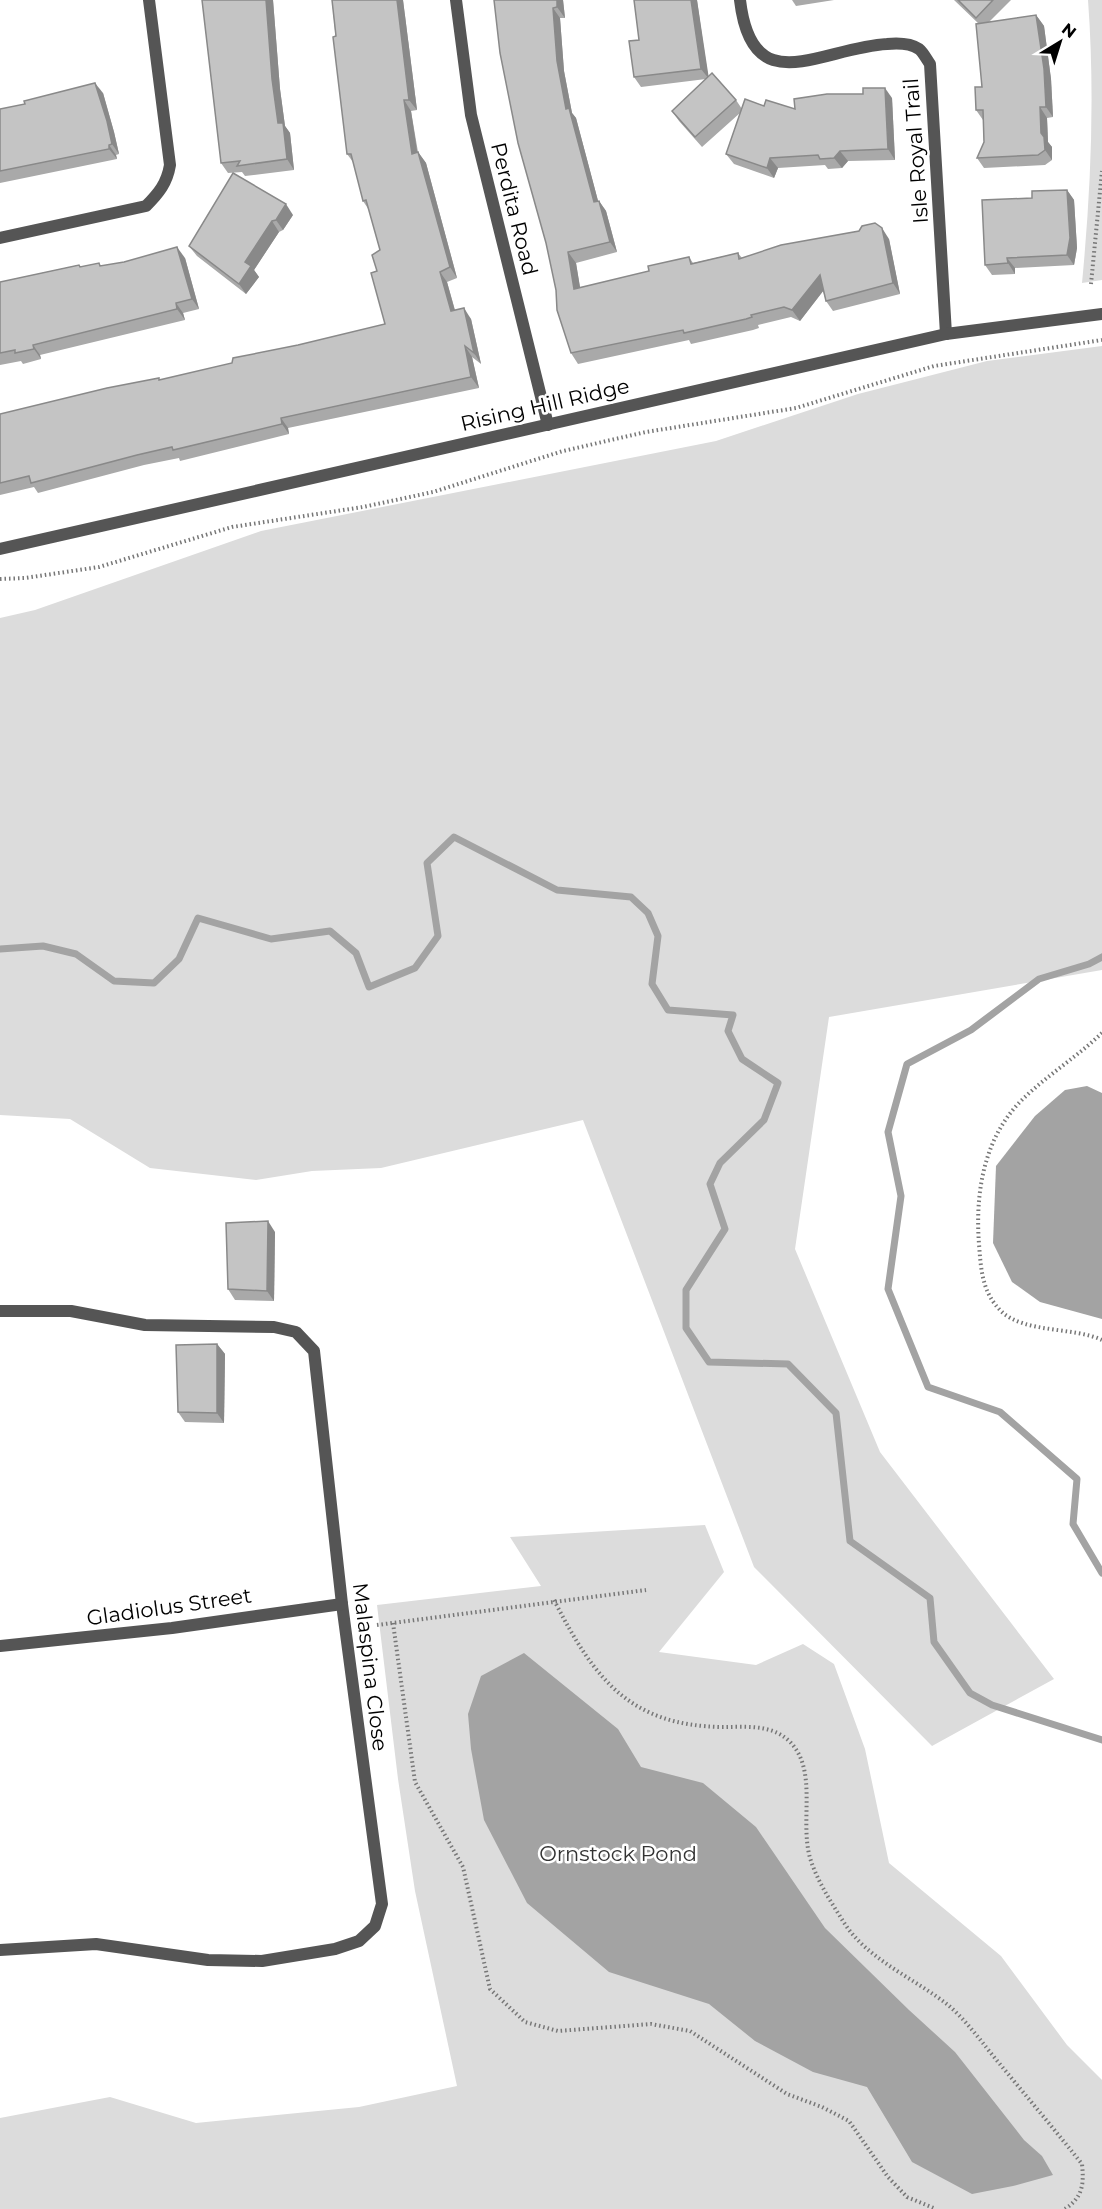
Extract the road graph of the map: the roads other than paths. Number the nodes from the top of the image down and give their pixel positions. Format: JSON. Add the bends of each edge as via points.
{"nodes":[{"id":1,"x":149,"y":0,"type":"edge"},
{"id":2,"x":456,"y":0,"type":"edge"},
{"id":3,"x":740,"y":0,"type":"edge"},
{"id":4,"x":0,"y":238,"type":"edge"},
{"id":5,"x":1102,"y":314,"type":"edge"},
{"id":6,"x":946,"y":334,"type":"junction"},
{"id":7,"x":548,"y":425,"type":"junction"},
{"id":8,"x":0,"y":549,"type":"edge"},
{"id":9,"x":0,"y":1311,"type":"edge"},
{"id":10,"x":342,"y":1604,"type":"junction"},
{"id":11,"x":0,"y":1646,"type":"edge"},
{"id":12,"x":0,"y":1950,"type":"edge"}],
"edges":[{"from":1,"to":4,"type":"street","via":[[170,165],[160,192],[146,206]]},
{"from":2,"to":7,"type":"street","name":"Perdita Road","via":[[471,115]]},
{"from":3,"to":6,"type":"street","name":"Isle Royal Trail","via":[[750,43],[763,57],[773,61],[783,64],[900,43],[918,49],[930,64]]},
{"from":5,"to":6,"type":"street","name":"Rising Hill Ridge"},
{"from":6,"to":7,"type":"street","name":"Rising Hill Ridge"},
{"from":7,"to":8,"type":"street","name":"Rising Hill Ridge"},
{"from":9,"to":10,"type":"street","name":"Malaspina Close","via":[[71,1311],[145,1325],[274,1327],[296,1332],[306,1340],[316,1364]]},
{"from":10,"to":11,"type":"street","name":"Gladiolus Street","via":[[172,1628]]},
{"from":10,"to":12,"type":"street","name":"Malaspina Close","via":[[382,1904],[380,1916],[367,1934],[335,1949],[262,1961],[208,1960],[96,1944]]}]}
